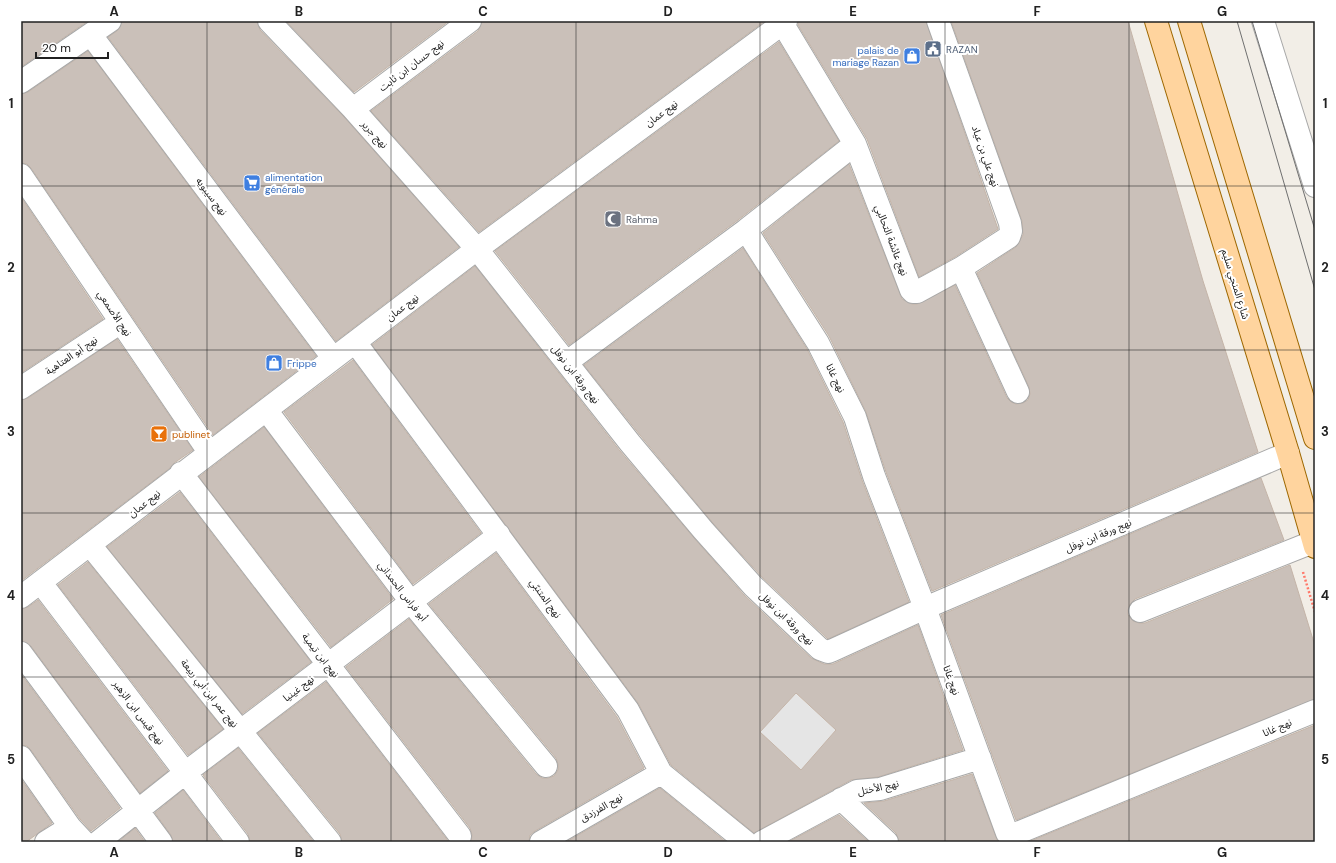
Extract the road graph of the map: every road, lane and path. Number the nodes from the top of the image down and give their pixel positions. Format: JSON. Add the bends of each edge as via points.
{"nodes":[{"id":1,"x":110,"y":21,"type":"edge"},
{"id":2,"x":269,"y":21,"type":"edge"},
{"id":3,"x":470,"y":21,"type":"edge"},
{"id":4,"x":938,"y":21,"type":"edge"},
{"id":5,"x":1156,"y":21,"type":"edge"},
{"id":6,"x":1189,"y":21,"type":"edge"},
{"id":7,"x":1263,"y":21,"type":"edge"},
{"id":8,"x":783,"y":22,"type":"edge"},
{"id":9,"x":91,"y":35,"type":"junction"},
{"id":10,"x":21,"y":82,"type":"edge"},
{"id":11,"x":352,"y":109,"type":"junction"},
{"id":12,"x":856,"y":144,"type":"junction"},
{"id":13,"x":24,"y":186,"type":"edge"},
{"id":14,"x":1315,"y":186,"type":"edge"},
{"id":15,"x":746,"y":230,"type":"junction"},
{"id":16,"x":477,"y":249,"type":"junction"},
{"id":17,"x":960,"y":268,"type":"junction"},
{"id":18,"x":121,"y":322,"type":"junction"},
{"id":19,"x":355,"y":342,"type":"junction"},
{"id":20,"x":333,"y":358,"type":"junction"},
{"id":21,"x":567,"y":362,"type":"junction"},
{"id":22,"x":21,"y":388,"type":"edge"},
{"id":23,"x":1018,"y":392,"type":"dead end"},
{"id":24,"x":267,"y":411,"type":"junction"},
{"id":25,"x":1315,"y":438,"type":"edge"},
{"id":26,"x":209,"y":452,"type":"junction"},
{"id":27,"x":1288,"y":453,"type":"junction"},
{"id":28,"x":182,"y":473,"type":"junction"},
{"id":29,"x":499,"y":535,"type":"junction"},
{"id":30,"x":1314,"y":544,"type":"edge"},
{"id":31,"x":90,"y":545,"type":"junction"},
{"id":32,"x":41,"y":583,"type":"junction"},
{"id":33,"x":21,"y":597,"type":"edge"},
{"id":34,"x":411,"y":602,"type":"junction"},
{"id":35,"x":926,"y":608,"type":"junction"},
{"id":36,"x":1140,"y":611,"type":"dead end"},
{"id":37,"x":21,"y":653,"type":"edge"},
{"id":38,"x":329,"y":665,"type":"junction"},
{"id":39,"x":1315,"y":711,"type":"edge"},
{"id":40,"x":241,"y":731,"type":"junction"},
{"id":41,"x":21,"y":757,"type":"edge"},
{"id":42,"x":980,"y":758,"type":"junction"},
{"id":43,"x":546,"y":766,"type":"dead end"},
{"id":44,"x":185,"y":773,"type":"junction"},
{"id":45,"x":661,"y":773,"type":"junction"},
{"id":46,"x":840,"y":799,"type":"junction"},
{"id":47,"x":137,"y":812,"type":"junction"},
{"id":48,"x":77,"y":834,"type":"edge"},
{"id":49,"x":460,"y":836,"type":"dead end"},
{"id":50,"x":46,"y":842,"type":"edge"},
{"id":51,"x":98,"y":842,"type":"edge"},
{"id":52,"x":161,"y":842,"type":"edge"},
{"id":53,"x":238,"y":842,"type":"edge"},
{"id":54,"x":330,"y":842,"type":"edge"},
{"id":55,"x":540,"y":842,"type":"edge"},
{"id":56,"x":746,"y":842,"type":"edge"},
{"id":57,"x":762,"y":842,"type":"edge"},
{"id":58,"x":887,"y":842,"type":"edge"}],
"edges":[{"from":1,"to":9,"type":"street"},
{"from":2,"to":11,"type":"street","name":"نهج جرير"},
{"from":3,"to":11,"type":"street","name":"نهج حسان ابن ثابت"},
{"from":4,"to":17,"type":"street","name":"نهج علي بن عياد","via":[[1011,231],[1009,237]]},
{"from":5,"to":27,"type":"main road","name":"شارع المنجي سليم"},
{"from":6,"to":25,"type":"main road"},
{"from":7,"to":14,"type":"street"},
{"from":8,"to":12,"type":"street","name":"نهج عائشة التحالبي"},
{"from":8,"to":16,"type":"street","name":"نهج عمان"},
{"from":9,"to":10,"type":"street"},
{"from":9,"to":20,"type":"street","name":"نهج سيبويه"},
{"from":11,"to":16,"type":"street","name":"نهج جرير"},
{"from":12,"to":15,"type":"street"},
{"from":12,"to":17,"type":"street","name":"نهج عائشة التحالبي","via":[[911,290],[917,292]]},
{"from":13,"to":18,"type":"street","name":"نهج الأصمعي"},
{"from":15,"to":21,"type":"street"},
{"from":15,"to":35,"type":"street","name":"نهج غانا","via":[[818,344],[855,417],[874,476]]},
{"from":16,"to":19,"type":"street","name":"نهج عمان"},
{"from":16,"to":21,"type":"street","name":"نهج ورقة ابن نوفل"},
{"from":17,"to":23,"type":"street"},
{"from":18,"to":22,"type":"street","name":"نهج أبو العتاهية"},
{"from":18,"to":26,"type":"street","name":"نهج الأصمعي"},
{"from":19,"to":20,"type":"street","name":"نهج عمان"},
{"from":19,"to":29,"type":"street","name":"نهج المتنبّي"},
{"from":20,"to":24,"type":"street","name":"نهج عمان"},
{"from":21,"to":35,"type":"street","name":"نهج ورقة ابن نوفل","via":[[702,530],[753,586],[820,650],[828,652]]},
{"from":24,"to":26,"type":"street","name":"نهج عمان"},
{"from":24,"to":34,"type":"street","name":"أبو فراس الحمداني"},
{"from":26,"to":28,"type":"street","name":"نهج عمان"},
{"from":27,"to":30,"type":"main road","name":"شارع المنجي سليم"},
{"from":27,"to":35,"type":"street","name":"نهج ورقة ابن نوفل"},
{"from":28,"to":31,"type":"street","name":"نهج عمان"},
{"from":28,"to":38,"type":"street","name":"نهج ابن تيمية"},
{"from":29,"to":34,"type":"street","name":"نهج غينيا"},
{"from":29,"to":45,"type":"street","name":"نهج المتنبّي","via":[[628,710]]},
{"from":30,"to":36,"type":"street"},
{"from":31,"to":32,"type":"street","name":"نهج عمان"},
{"from":31,"to":40,"type":"street","name":"نهج عمر ابن أبي ربيعة"},
{"from":32,"to":33,"type":"street","name":"نهج عمان"},
{"from":32,"to":44,"type":"street","name":"نهج قيس ابن الزهير"},
{"from":34,"to":38,"type":"street","name":"نهج غينيا"},
{"from":34,"to":43,"type":"street","name":"أبو فراس الحمداني"},
{"from":35,"to":42,"type":"street","name":"نهج غانا"},
{"from":37,"to":47,"type":"street"},
{"from":38,"to":40,"type":"street","name":"نهج غينيا"},
{"from":38,"to":49,"type":"street","name":"نهج ابن تيمية"},
{"from":39,"to":42,"type":"street","name":"نهج غانا","via":[[1010,836]]},
{"from":40,"to":44,"type":"street","name":"نهج غينيا"},
{"from":40,"to":54,"type":"street","name":"نهج عمر ابن أبي ربيعة"},
{"from":41,"to":48,"type":"street"},
{"from":42,"to":46,"type":"street","name":"نهج الأختل","via":[[880,789],[857,791]]},
{"from":44,"to":47,"type":"street","name":"نهج غينيا"},
{"from":44,"to":53,"type":"street","name":"نهج قيس ابن الزهير"},
{"from":45,"to":55,"type":"street","name":"نهج الفرزدق"},
{"from":45,"to":56,"type":"street","name":"نهج المتنبّي"},
{"from":46,"to":57,"type":"street","name":"نهج الأختل"},
{"from":46,"to":58,"type":"street"},
{"from":47,"to":51,"type":"street","name":"نهج غينيا"},
{"from":47,"to":52,"type":"street"},
{"from":48,"to":50,"type":"street"}]}
